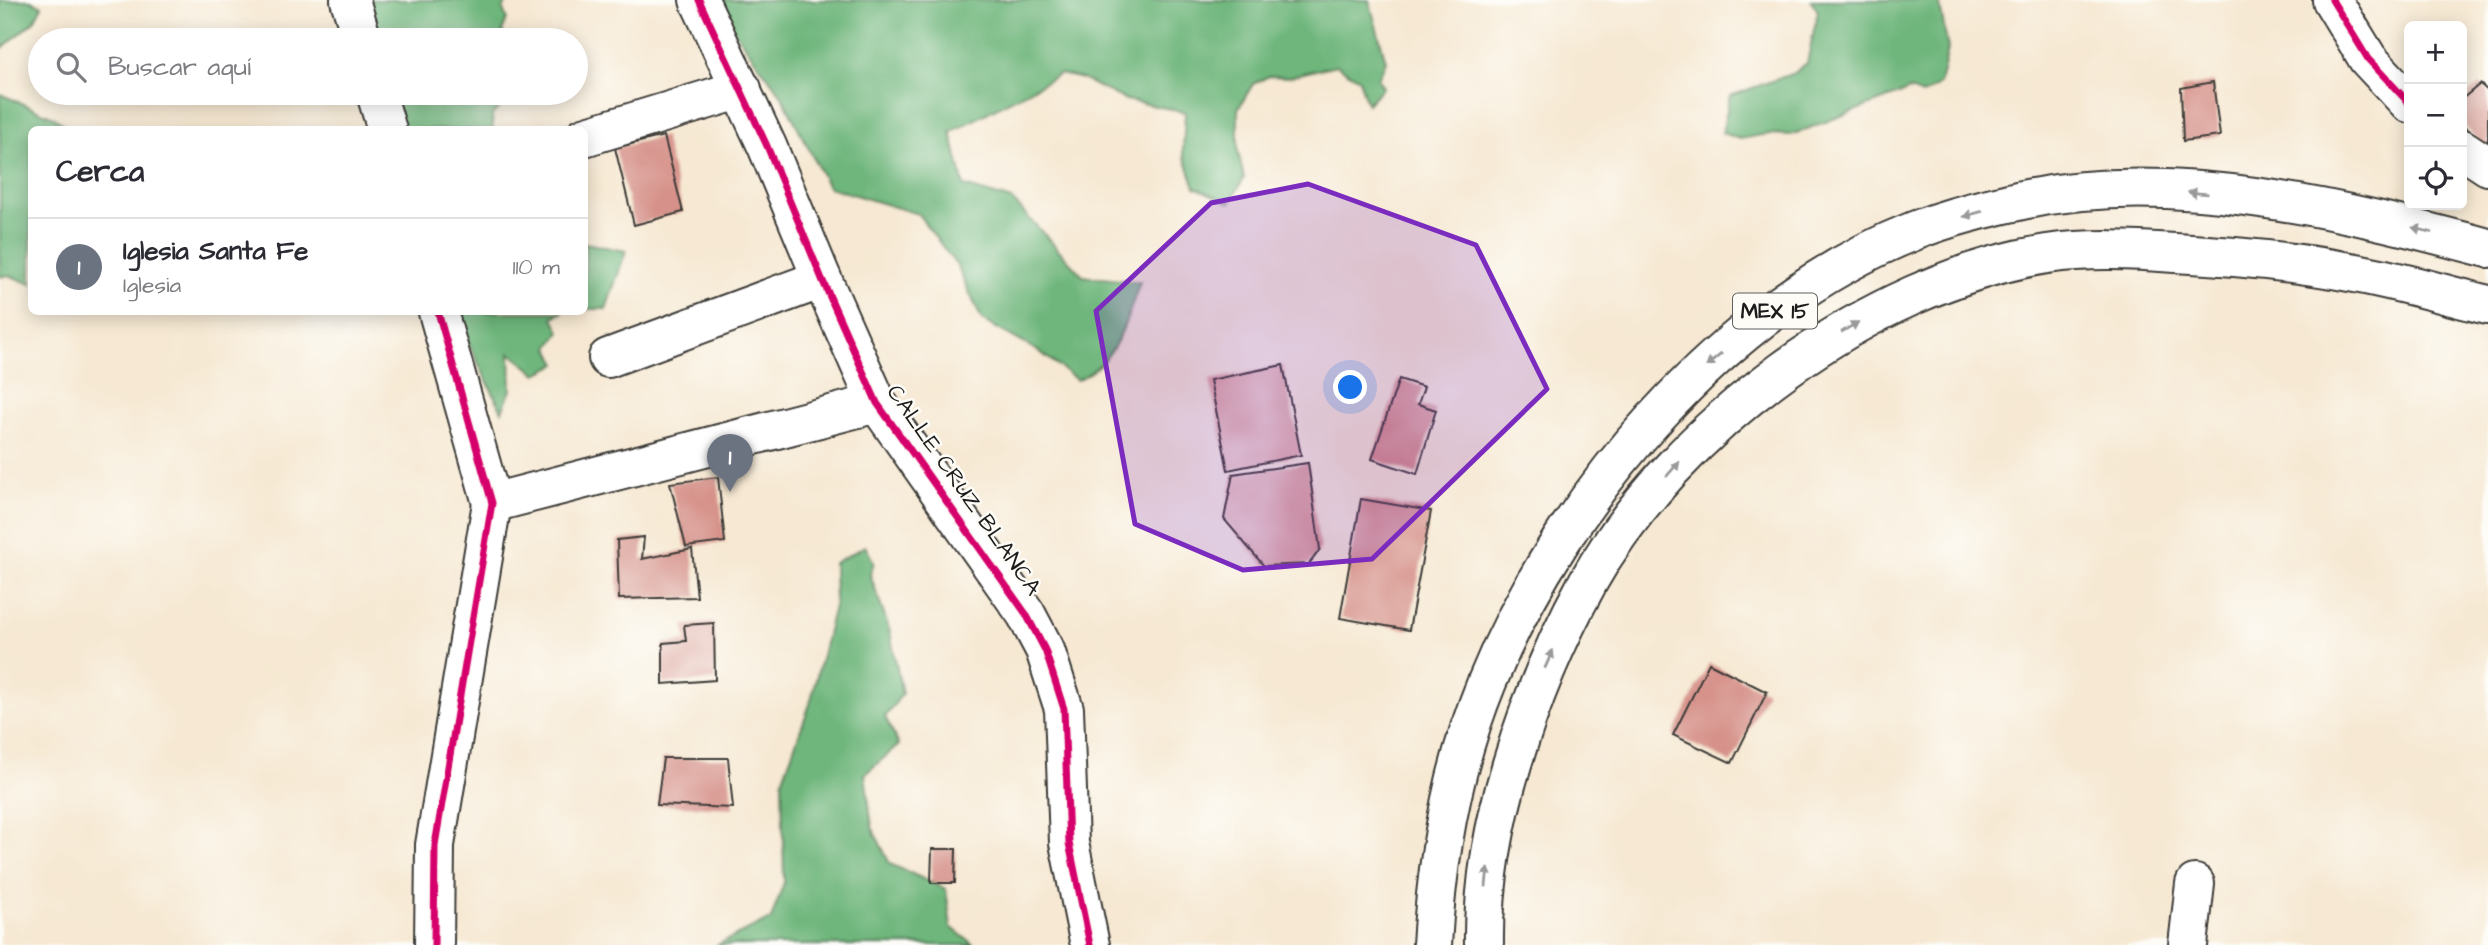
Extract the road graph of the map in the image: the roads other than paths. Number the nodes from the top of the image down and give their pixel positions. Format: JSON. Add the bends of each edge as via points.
{"nodes":[{"id":1,"x":350,"y":0,"type":"edge"},
{"id":2,"x":699,"y":0,"type":"edge"},
{"id":3,"x":2332,"y":0,"type":"edge"},
{"id":4,"x":358,"y":28,"type":"edge"},
{"id":5,"x":742,"y":89,"type":"junction"},
{"id":6,"x":2404,"y":98,"type":"edge"},
{"id":7,"x":380,"y":105,"type":"edge"},
{"id":8,"x":386,"y":126,"type":"edge"},
{"id":9,"x":588,"y":136,"type":"edge"},
{"id":10,"x":2467,"y":152,"type":"edge"},
{"id":11,"x":2488,"y":166,"type":"edge"},
{"id":12,"x":2488,"y":248,"type":"edge"},
{"id":13,"x":822,"y":279,"type":"junction"},
{"id":14,"x":2488,"y":305,"type":"edge"},
{"id":15,"x":439,"y":315,"type":"edge"},
{"id":16,"x":608,"y":358,"type":"dead end"},
{"id":17,"x":877,"y":403,"type":"junction"},
{"id":18,"x":492,"y":503,"type":"junction"},
{"id":19,"x":2195,"y":884,"type":"dead end"},
{"id":20,"x":434,"y":945,"type":"edge"},
{"id":21,"x":1090,"y":945,"type":"edge"},
{"id":22,"x":1432,"y":945,"type":"edge"},
{"id":23,"x":1484,"y":945,"type":"edge"},
{"id":24,"x":2188,"y":945,"type":"edge"}],
"edges":[{"from":1,"to":4,"type":"main road"},
{"from":2,"to":5,"type":"main road","name":"CALLE CRUZ BLANCA"},
{"from":3,"to":6,"type":"main road","via":[[2368,59]]},
{"from":5,"to":9,"type":"main road"},
{"from":5,"to":13,"type":"main road","name":"CALLE CRUZ BLANCA"},
{"from":7,"to":8,"type":"main road"},
{"from":10,"to":11,"type":"main road"},
{"from":12,"to":22,"type":"main road","number":"MEX 15","one_way":true,"via":[[2377,218],[2273,200],[2136,189],[2023,200],[1915,230],[1818,282],[1761,321],[1677,394],[1620,458],[1555,549],[1515,619],[1485,685],[1442,840]]},
{"from":13,"to":16,"type":"main road"},
{"from":13,"to":17,"type":"main road","name":"CALLE CRUZ BLANCA"},
{"from":23,"to":14,"type":"main road","number":"MEX 15","one_way":true,"via":[[1487,877],[1499,808],[1523,725],[1549,659],[1590,579],[1677,463],[1782,373],[1837,335],[1896,301],[1993,266],[2050,254],[2091,252],[2252,257],[2353,272]]},
{"from":15,"to":18,"type":"main road"},
{"from":17,"to":18,"type":"main road"},
{"from":17,"to":21,"type":"main road","name":"CALLE CRUZ BLANCA","via":[[1026,614],[1045,650],[1064,709],[1069,843]]},
{"from":18,"to":20,"type":"main road","via":[[435,845]]},
{"from":19,"to":24,"type":"main road"}]}
